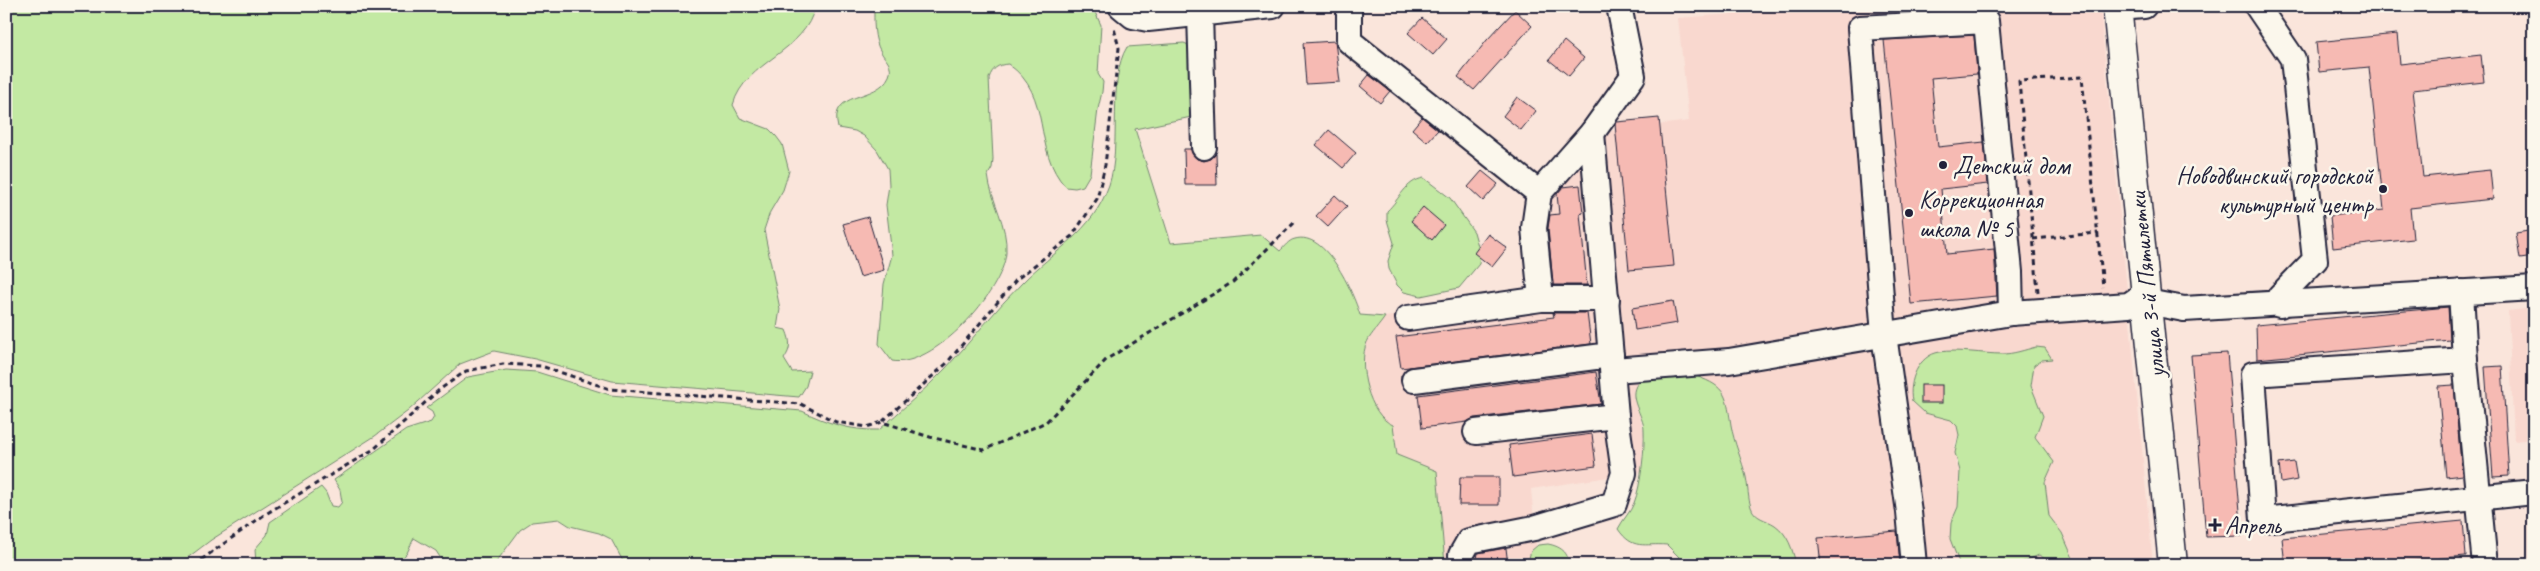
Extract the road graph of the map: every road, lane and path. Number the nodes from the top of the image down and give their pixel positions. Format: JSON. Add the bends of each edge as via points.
{"nodes":[{"id":1,"x":1273,"y":6,"type":"edge"},
{"id":2,"x":1349,"y":6,"type":"edge"},
{"id":3,"x":1619,"y":6,"type":"edge"},
{"id":4,"x":2257,"y":6,"type":"edge"},
{"id":5,"x":2126,"y":7,"type":"edge"},
{"id":6,"x":1200,"y":14,"type":"junction"},
{"id":7,"x":1117,"y":15,"type":"edge"},
{"id":8,"x":1592,"y":133,"type":"junction"},
{"id":9,"x":1204,"y":147,"type":"dead end"},
{"id":10,"x":1539,"y":192,"type":"junction"},
{"id":11,"x":1295,"y":222,"type":"dead end"},
{"id":12,"x":2098,"y":233,"type":"junction"},
{"id":13,"x":2033,"y":239,"type":"junction"},
{"id":14,"x":2534,"y":288,"type":"edge"},
{"id":15,"x":2461,"y":292,"type":"junction"},
{"id":16,"x":2104,"y":296,"type":"dead end"},
{"id":17,"x":2147,"y":298,"type":"junction"},
{"id":18,"x":1541,"y":299,"type":"junction"},
{"id":19,"x":1607,"y":299,"type":"junction"},
{"id":20,"x":2039,"y":301,"type":"dead end"},
{"id":21,"x":2280,"y":305,"type":"junction"},
{"id":22,"x":2011,"y":313,"type":"junction"},
{"id":23,"x":1408,"y":318,"type":"dead end"},
{"id":24,"x":1884,"y":335,"type":"junction"},
{"id":25,"x":2465,"y":360,"type":"junction"},
{"id":26,"x":1613,"y":363,"type":"junction"},
{"id":27,"x":1414,"y":380,"type":"dead end"},
{"id":28,"x":1616,"y":416,"type":"junction"},
{"id":29,"x":882,"y":422,"type":"junction"},
{"id":30,"x":1476,"y":432,"type":"dead end"},
{"id":31,"x":2534,"y":492,"type":"edge"},
{"id":32,"x":2479,"y":496,"type":"junction"},
{"id":33,"x":194,"y":565,"type":"edge"},
{"id":34,"x":1462,"y":565,"type":"edge"},
{"id":35,"x":1914,"y":565,"type":"edge"},
{"id":36,"x":2173,"y":565,"type":"edge"},
{"id":37,"x":2485,"y":565,"type":"edge"}],
"edges":[{"from":1,"to":6,"type":"street"},
{"from":2,"to":10,"type":"street","via":[[1349,41]]},
{"from":3,"to":8,"type":"street","via":[[1634,76]]},
{"from":4,"to":21,"type":"street","via":[[2293,59],[2315,260],[2280,296]]},
{"from":5,"to":17,"type":"main road","name":"улица 3-й Пятилетки"},
{"from":6,"to":7,"type":"street","via":[[1143,19]]},
{"from":6,"to":9,"type":"street"},
{"from":7,"to":29,"type":"path","via":[[1119,48],[1105,165],[1097,199],[1072,236],[1017,279],[946,364]]},
{"from":8,"to":10,"type":"street"},
{"from":8,"to":19,"type":"street"},
{"from":10,"to":18,"type":"street","via":[[1534,228]]},
{"from":11,"to":29,"type":"path","via":[[1233,282],[1107,359],[1046,422],[984,450]]},
{"from":12,"to":13,"type":"path"},
{"from":12,"to":13,"type":"path","via":[[2082,77],[2019,81]]},
{"from":12,"to":16,"type":"path"},
{"from":13,"to":20,"type":"path"},
{"from":14,"to":15,"type":"street"},
{"from":15,"to":21,"type":"street"},
{"from":15,"to":25,"type":"street"},
{"from":17,"to":21,"type":"street","via":[[2184,309]]},
{"from":17,"to":22,"type":"street","via":[[2128,305]]},
{"from":17,"to":36,"type":"main road","name":"улица 3-й Пятилетки"},
{"from":18,"to":19,"type":"street"},
{"from":18,"to":23,"type":"street"},
{"from":19,"to":26,"type":"street"},
{"from":22,"to":24,"type":"street"},
{"from":22,"to":24,"type":"street","via":[[2010,272],[1986,21],[1860,28]]},
{"from":24,"to":26,"type":"street","via":[[1729,361]]},
{"from":24,"to":35,"type":"street"},
{"from":25,"to":32,"type":"street"},
{"from":25,"to":32,"type":"street","via":[[2253,374],[2263,520]]},
{"from":26,"to":27,"type":"street"},
{"from":26,"to":28,"type":"street"},
{"from":28,"to":30,"type":"street"},
{"from":28,"to":34,"type":"street","via":[[1624,473],[1614,504],[1534,528],[1470,541],[1461,555]]},
{"from":29,"to":33,"type":"path","via":[[867,427],[836,422],[801,404],[610,389],[542,366],[503,364],[466,371],[438,390],[374,449],[264,515]]},
{"from":31,"to":32,"type":"street"},
{"from":32,"to":37,"type":"street"}]}
